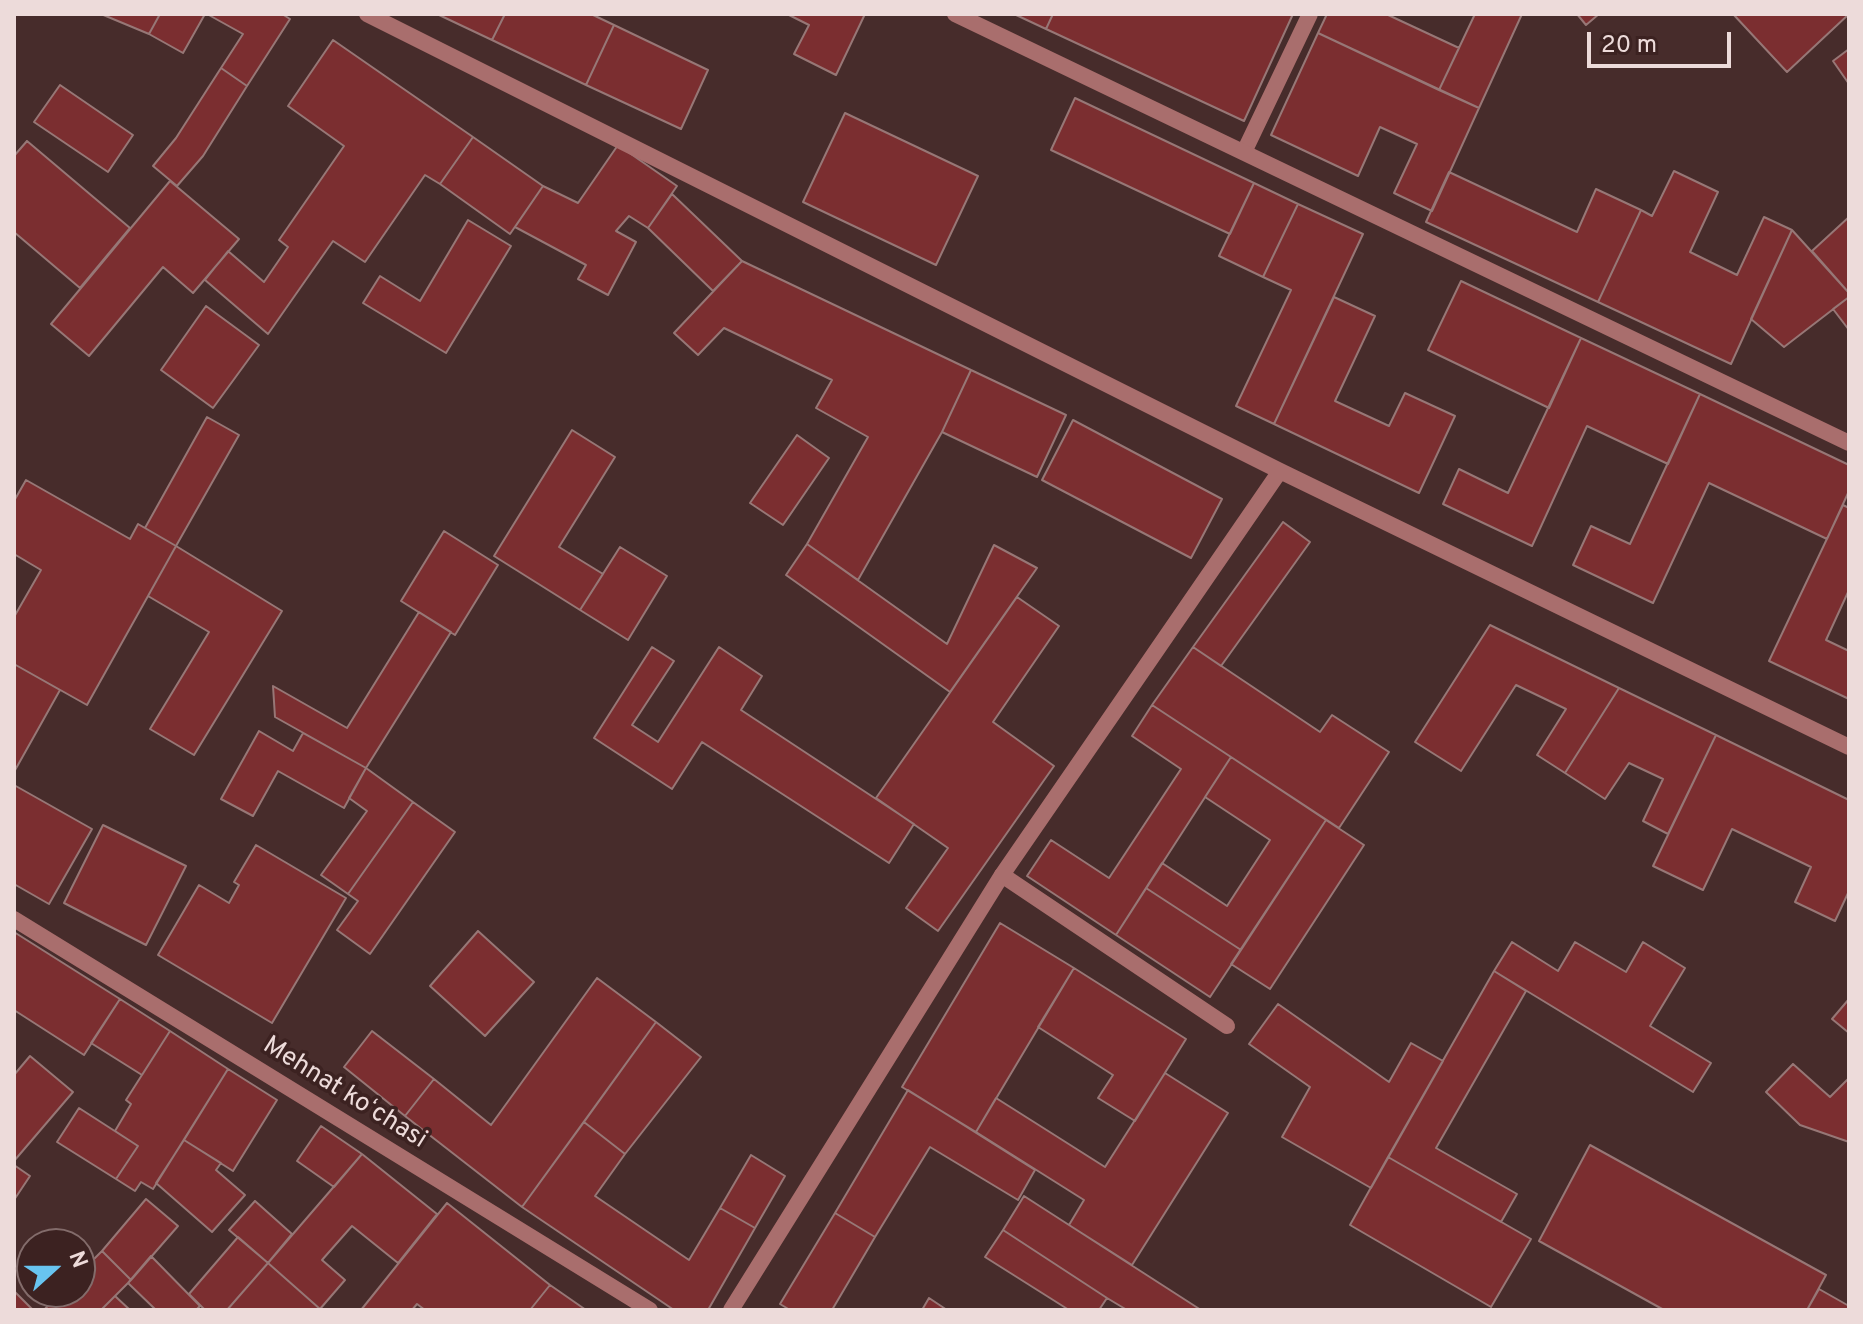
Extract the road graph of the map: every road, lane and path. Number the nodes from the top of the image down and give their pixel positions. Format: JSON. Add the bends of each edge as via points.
{"nodes":[{"id":1,"x":367,"y":14,"type":"edge"},
{"id":2,"x":955,"y":14,"type":"edge"},
{"id":3,"x":1310,"y":14,"type":"edge"},
{"id":4,"x":1244,"y":152,"type":"junction"},
{"id":5,"x":1849,"y":443,"type":"edge"},
{"id":6,"x":1280,"y":471,"type":"junction"},
{"id":7,"x":1849,"y":747,"type":"edge"},
{"id":8,"x":1002,"y":875,"type":"junction"},
{"id":9,"x":14,"y":919,"type":"edge"},
{"id":10,"x":1227,"y":1026,"type":"dead end"},
{"id":11,"x":650,"y":1310,"type":"edge"},
{"id":12,"x":731,"y":1310,"type":"edge"}],
"edges":[{"from":1,"to":6,"type":"street"},
{"from":2,"to":4,"type":"street"},
{"from":3,"to":4,"type":"street"},
{"from":4,"to":5,"type":"street"},
{"from":6,"to":7,"type":"street"},
{"from":6,"to":8,"type":"street"},
{"from":8,"to":10,"type":"street"},
{"from":8,"to":12,"type":"street"},
{"from":9,"to":11,"type":"street","name":"Mehnat koʻchasi"}]}
